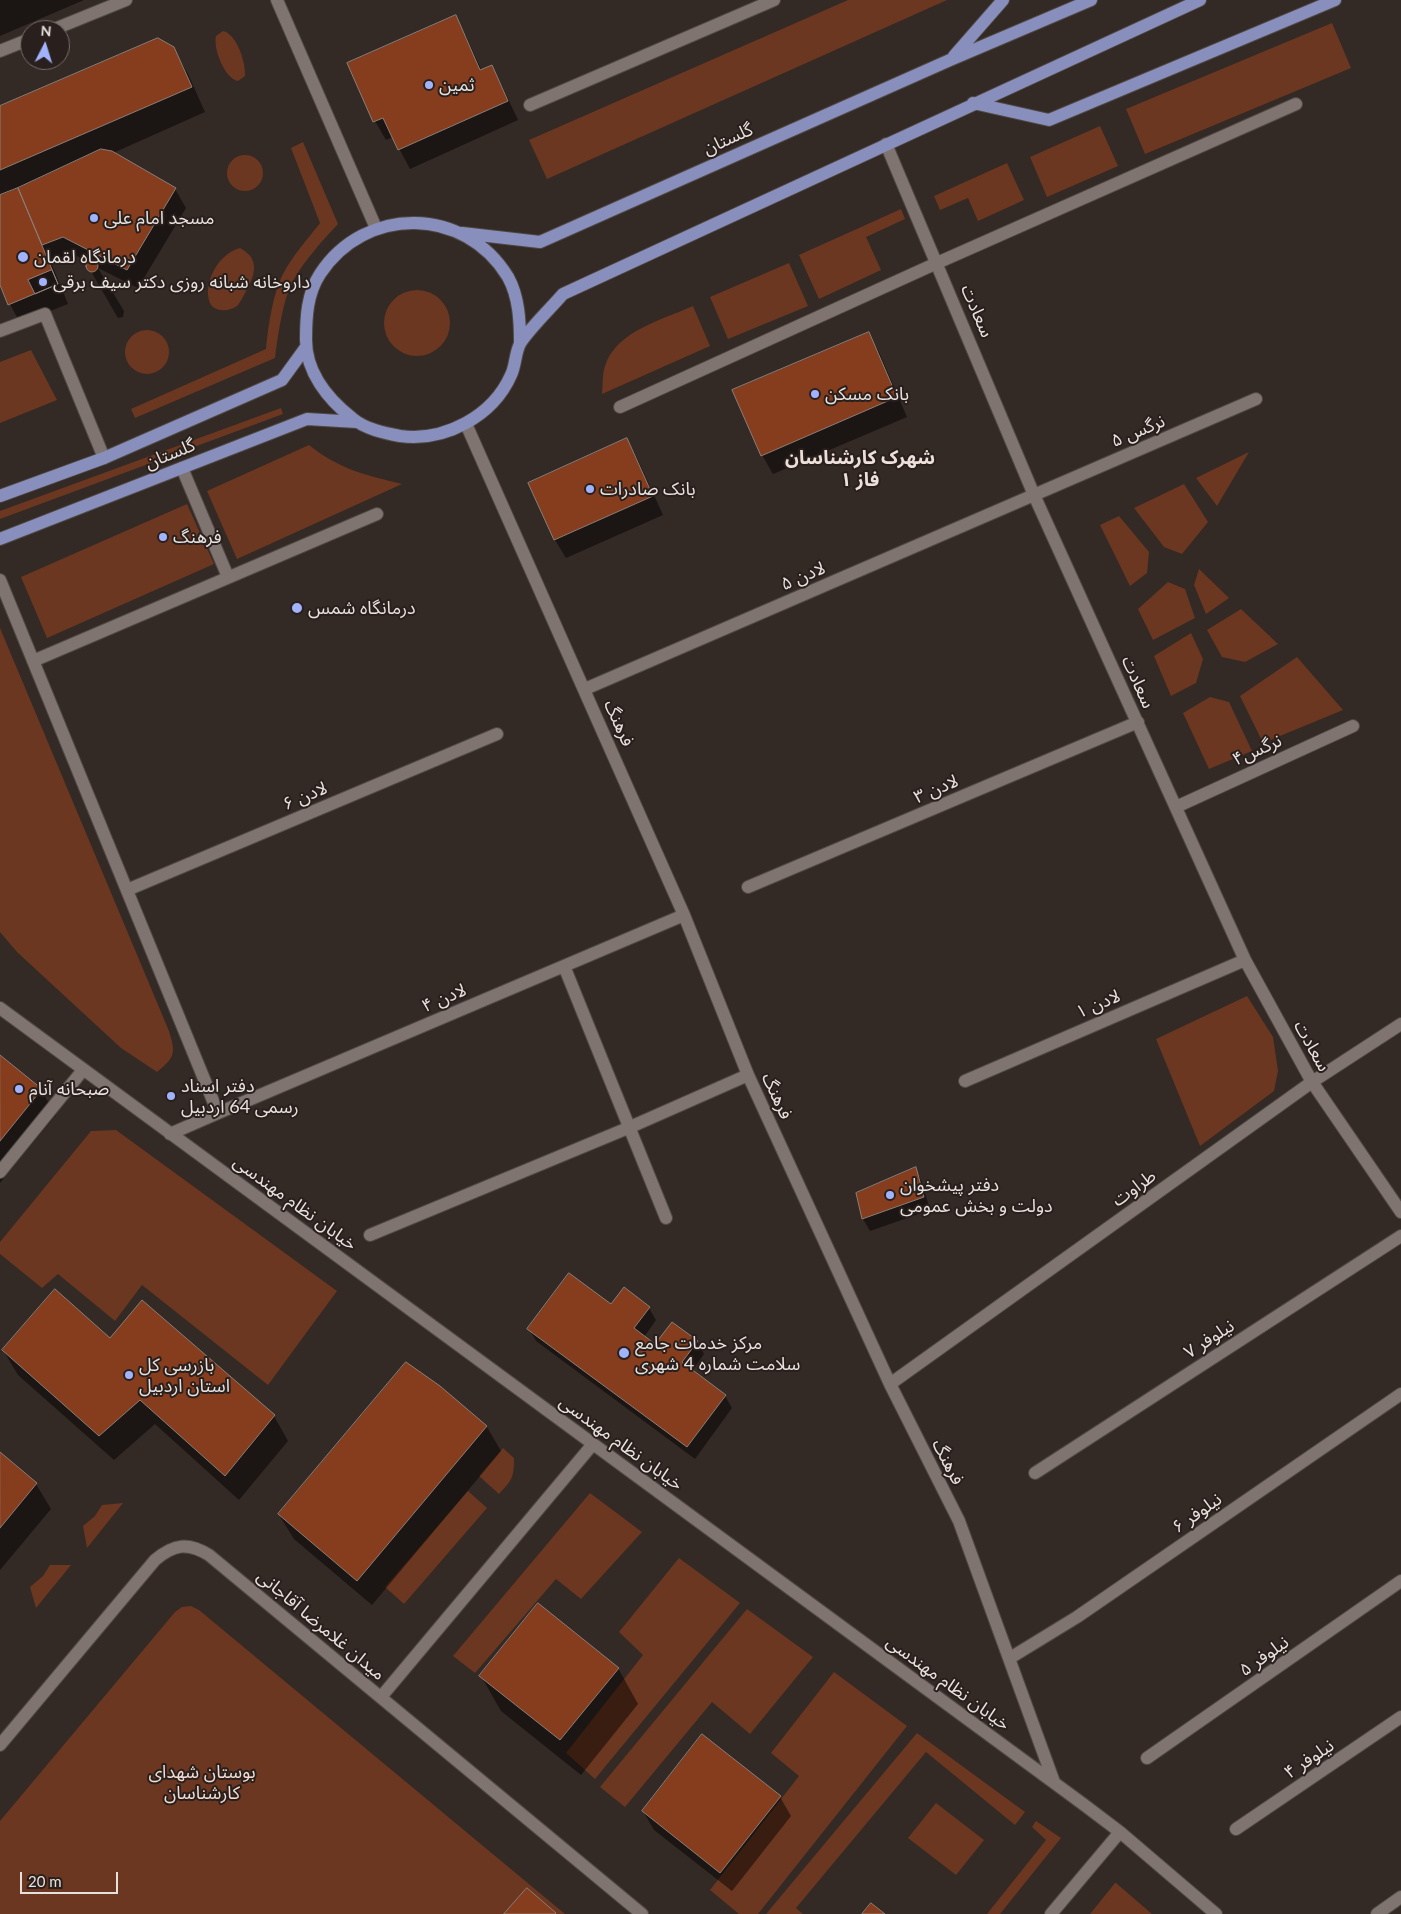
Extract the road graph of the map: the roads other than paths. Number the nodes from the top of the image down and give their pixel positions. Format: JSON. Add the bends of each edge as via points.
{"nodes":[{"id":1,"x":126,"y":0,"type":"edge"},
{"id":2,"x":277,"y":0,"type":"edge"},
{"id":3,"x":774,"y":0,"type":"edge"},
{"id":4,"x":1003,"y":0,"type":"edge"},
{"id":5,"x":1091,"y":0,"type":"edge"},
{"id":6,"x":1200,"y":0,"type":"edge"},
{"id":7,"x":1335,"y":0,"type":"edge"},
{"id":8,"x":70,"y":23,"type":"edge"},
{"id":9,"x":20,"y":43,"type":"edge"},
{"id":10,"x":0,"y":51,"type":"edge"},
{"id":11,"x":950,"y":60,"type":"junction"},
{"id":12,"x":973,"y":103,"type":"junction"},
{"id":13,"x":1296,"y":104,"type":"dead end"},
{"id":14,"x":530,"y":105,"type":"dead end"},
{"id":15,"x":886,"y":144,"type":"junction"},
{"id":16,"x":376,"y":228,"type":"junction"},
{"id":17,"x":460,"y":232,"type":"junction"},
{"id":18,"x":937,"y":263,"type":"junction"},
{"id":19,"x":0,"y":331,"type":"edge"},
{"id":20,"x":520,"y":343,"type":"junction"},
{"id":21,"x":306,"y":347,"type":"junction"},
{"id":22,"x":1256,"y":399,"type":"dead end"},
{"id":23,"x":620,"y":407,"type":"dead end"},
{"id":24,"x":357,"y":422,"type":"junction"},
{"id":25,"x":466,"y":424,"type":"junction"},
{"id":26,"x":104,"y":458,"type":"junction"},
{"id":27,"x":182,"y":468,"type":"junction"},
{"id":28,"x":1034,"y":495,"type":"junction"},
{"id":29,"x":0,"y":496,"type":"edge"},
{"id":30,"x":377,"y":514,"type":"dead end"},
{"id":31,"x":0,"y":539,"type":"edge"},
{"id":32,"x":228,"y":577,"type":"junction"},
{"id":33,"x":0,"y":580,"type":"edge"},
{"id":34,"x":33,"y":661,"type":"junction"},
{"id":35,"x":585,"y":689,"type":"junction"},
{"id":36,"x":1138,"y":722,"type":"junction"},
{"id":37,"x":1354,"y":726,"type":"dead end"},
{"id":38,"x":497,"y":734,"type":"dead end"},
{"id":39,"x":1176,"y":806,"type":"junction"},
{"id":40,"x":748,"y":887,"type":"dead end"},
{"id":41,"x":127,"y":890,"type":"junction"},
{"id":42,"x":684,"y":915,"type":"junction"},
{"id":43,"x":1245,"y":960,"type":"junction"},
{"id":44,"x":564,"y":966,"type":"junction"},
{"id":45,"x":0,"y":1008,"type":"edge"},
{"id":46,"x":1401,"y":1024,"type":"edge"},
{"id":47,"x":83,"y":1070,"type":"junction"},
{"id":48,"x":748,"y":1075,"type":"junction"},
{"id":49,"x":965,"y":1080,"type":"dead end"},
{"id":50,"x":1312,"y":1082,"type":"junction"},
{"id":51,"x":218,"y":1114,"type":"junction"},
{"id":52,"x":628,"y":1128,"type":"junction"},
{"id":53,"x":170,"y":1134,"type":"junction"},
{"id":54,"x":0,"y":1172,"type":"edge"},
{"id":55,"x":1401,"y":1212,"type":"edge"},
{"id":56,"x":666,"y":1218,"type":"dead end"},
{"id":57,"x":370,"y":1235,"type":"dead end"},
{"id":58,"x":1401,"y":1236,"type":"edge"},
{"id":59,"x":890,"y":1384,"type":"junction"},
{"id":60,"x":1401,"y":1394,"type":"edge"},
{"id":61,"x":593,"y":1444,"type":"junction"},
{"id":62,"x":1035,"y":1472,"type":"dead end"},
{"id":63,"x":1401,"y":1582,"type":"edge"},
{"id":64,"x":1010,"y":1658,"type":"junction"},
{"id":65,"x":380,"y":1697,"type":"junction"},
{"id":66,"x":1401,"y":1718,"type":"edge"},
{"id":67,"x":0,"y":1745,"type":"edge"},
{"id":68,"x":1147,"y":1758,"type":"dead end"},
{"id":69,"x":1054,"y":1782,"type":"junction"},
{"id":70,"x":1236,"y":1829,"type":"dead end"},
{"id":71,"x":1120,"y":1832,"type":"junction"},
{"id":72,"x":1401,"y":1897,"type":"edge"},
{"id":73,"x":642,"y":1914,"type":"edge"},
{"id":74,"x":1051,"y":1914,"type":"edge"},
{"id":75,"x":1216,"y":1914,"type":"edge"},
{"id":76,"x":1377,"y":1914,"type":"edge"}],
"edges":[{"from":1,"to":8,"type":"street"},
{"from":2,"to":16,"type":"street"},
{"from":3,"to":14,"type":"street"},
{"from":4,"to":11,"type":"main road"},
{"from":5,"to":11,"type":"main road","name":"گلستان"},
{"from":6,"to":12,"type":"main road"},
{"from":7,"to":12,"type":"main road","via":[[1049,120]]},
{"from":9,"to":10,"type":"street"},
{"from":11,"to":17,"type":"main road","name":"گلستان","via":[[540,242]]},
{"from":12,"to":15,"type":"main road"},
{"from":13,"to":18,"type":"street"},
{"from":15,"to":18,"type":"street","name":"سعادت"},
{"from":15,"to":20,"type":"main road","via":[[563,294]]},
{"from":16,"to":17,"type":"main road","via":[[404,222],[433,224]]},
{"from":16,"to":21,"type":"main road","via":[[344,247],[319,275],[306,310]]},
{"from":17,"to":20,"type":"main road","via":[[487,252],[508,278],[519,309]]},
{"from":18,"to":23,"type":"street"},
{"from":18,"to":28,"type":"street","name":"سعادت"},
{"from":19,"to":26,"type":"street","via":[[45,314]]},
{"from":20,"to":25,"type":"main road","via":[[511,375],[492,403]]},
{"from":21,"to":24,"type":"main road","via":[[315,377],[333,402]]},
{"from":21,"to":26,"type":"main road","name":"گلستان","via":[[282,380]]},
{"from":22,"to":28,"type":"street","name":"نرگس ۵"},
{"from":24,"to":25,"type":"main road","via":[[383,433],[412,438],[440,434]]},
{"from":24,"to":27,"type":"main road","name":"گلستان","via":[[307,418]]},
{"from":25,"to":35,"type":"street","name":"فرهنگ"},
{"from":26,"to":29,"type":"main road","name":"گلستان"},
{"from":27,"to":31,"type":"main road","name":"گلستان"},
{"from":27,"to":32,"type":"street"},
{"from":28,"to":35,"type":"street","name":"لادن ۵"},
{"from":28,"to":36,"type":"street","name":"سعادت"},
{"from":30,"to":32,"type":"street"},
{"from":32,"to":34,"type":"street"},
{"from":33,"to":34,"type":"street"},
{"from":34,"to":41,"type":"street"},
{"from":35,"to":42,"type":"street","name":"فرهنگ"},
{"from":36,"to":39,"type":"street","name":"سعادت"},
{"from":36,"to":40,"type":"street","name":"لادن ۳"},
{"from":37,"to":39,"type":"street","name":"نرگس۴"},
{"from":38,"to":41,"type":"street","name":"لادن ۶"},
{"from":39,"to":43,"type":"street","name":"سعادت"},
{"from":41,"to":51,"type":"street"},
{"from":42,"to":44,"type":"street","name":"لادن ۴"},
{"from":42,"to":48,"type":"street","name":"فرهنگ"},
{"from":43,"to":49,"type":"street","name":"لادن ۱"},
{"from":43,"to":50,"type":"street","name":"سعادت"},
{"from":44,"to":51,"type":"street","name":"لادن ۴"},
{"from":44,"to":52,"type":"street"},
{"from":45,"to":47,"type":"street","name":"خیابان نظام مهندسی"},
{"from":46,"to":50,"type":"street","name":"طراوت"},
{"from":47,"to":53,"type":"street","name":"خیابان نظام مهندسی"},
{"from":47,"to":54,"type":"street"},
{"from":48,"to":52,"type":"street"},
{"from":48,"to":59,"type":"street","name":"فرهنگ"},
{"from":50,"to":55,"type":"street","name":"سعادت"},
{"from":50,"to":59,"type":"street","name":"طراوت"},
{"from":51,"to":53,"type":"street","name":"لادن ۴"},
{"from":52,"to":56,"type":"street"},
{"from":52,"to":57,"type":"street"},
{"from":53,"to":61,"type":"street","name":"خیابان نظام مهندسی"},
{"from":58,"to":62,"type":"street","name":"نیلوفر ۷"},
{"from":59,"to":64,"type":"street","name":"فرهنگ","via":[[958,1521]]},
{"from":60,"to":64,"type":"street","name":"نیلوفر ۶","via":[[1078,1617]]},
{"from":61,"to":65,"type":"street"},
{"from":61,"to":69,"type":"street","name":"خیابان نظام مهندسی"},
{"from":63,"to":68,"type":"street","name":"نیلوفر ۵"},
{"from":64,"to":69,"type":"street","name":"فرهنگ"},
{"from":65,"to":67,"type":"street","name":"میدان غلامرضا آقاجانی","via":[[210,1555],[187,1546],[175,1547],[155,1560]]},
{"from":65,"to":73,"type":"street","name":"میدان غلامرضا آقاجانی"},
{"from":66,"to":70,"type":"street","name":"نیلوفر ۴"},
{"from":69,"to":71,"type":"street","name":"خیابان نظام مهندسی"},
{"from":71,"to":74,"type":"street"},
{"from":71,"to":75,"type":"street","name":"خیابان نظام مهندسی"},
{"from":72,"to":76,"type":"street"}]}
